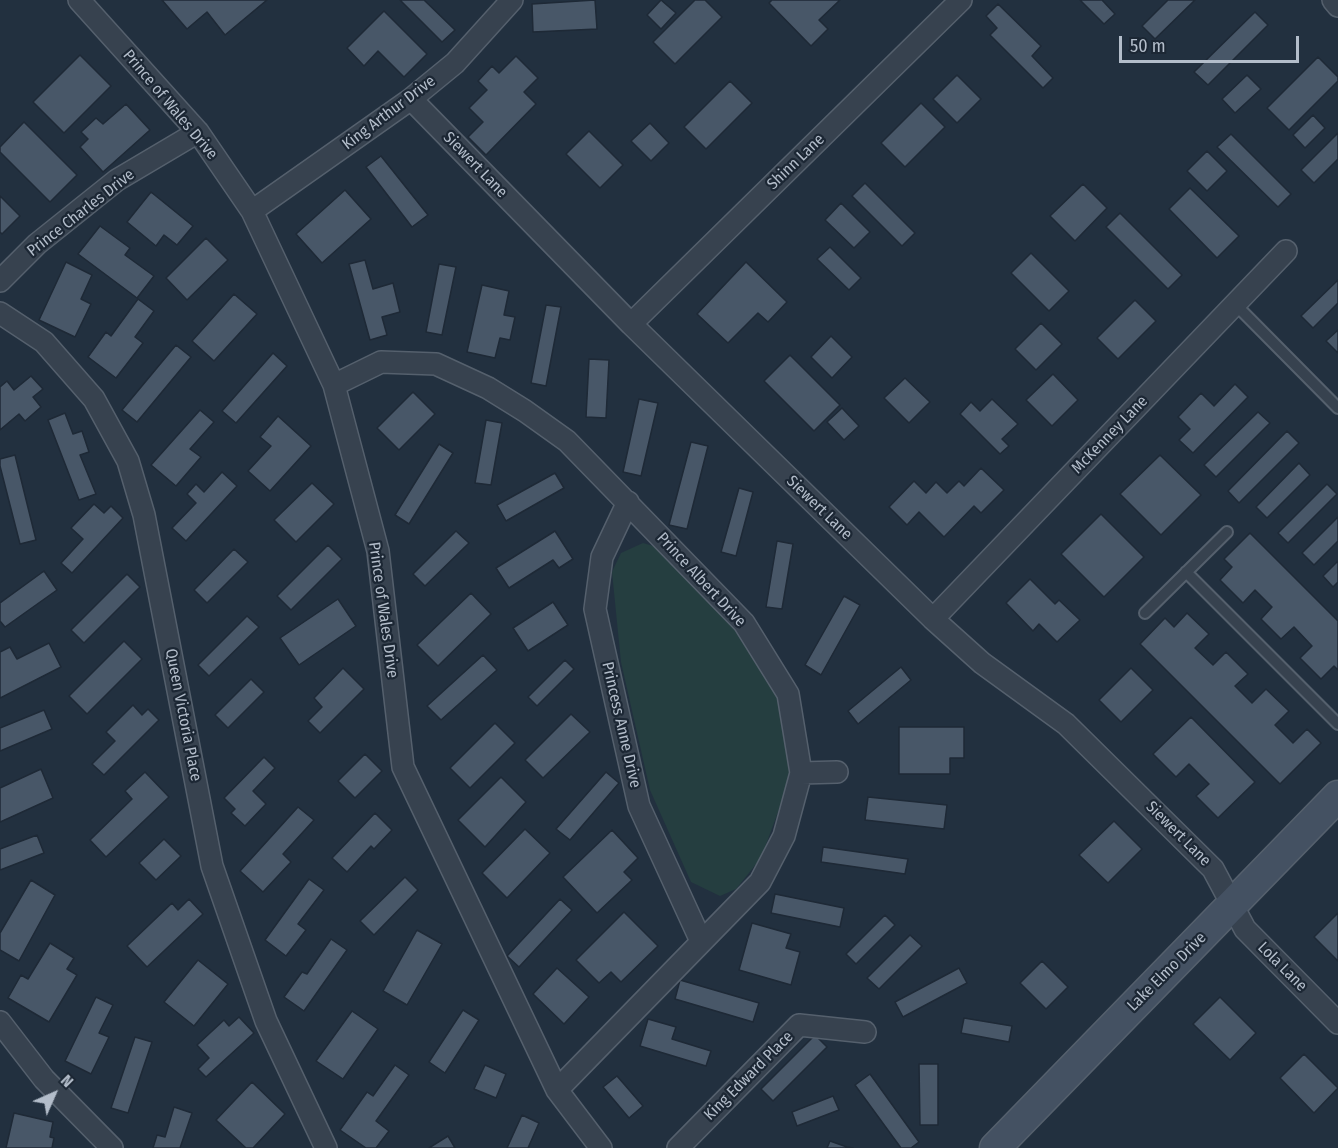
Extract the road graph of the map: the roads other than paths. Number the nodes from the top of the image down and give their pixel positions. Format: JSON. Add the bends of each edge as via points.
{"nodes":[{"id":1,"x":79,"y":0,"type":"edge"},
{"id":2,"x":961,"y":0,"type":"edge"},
{"id":3,"x":1334,"y":0,"type":"edge"},
{"id":4,"x":501,"y":4,"type":"edge"},
{"id":5,"x":1338,"y":6,"type":"edge"},
{"id":6,"x":411,"y":99,"type":"junction"},
{"id":7,"x":198,"y":132,"type":"junction"},
{"id":8,"x":252,"y":211,"type":"junction"},
{"id":9,"x":1286,"y":251,"type":"dead end"},
{"id":10,"x":0,"y":281,"type":"edge"},
{"id":11,"x":1235,"y":304,"type":"junction"},
{"id":12,"x":0,"y":313,"type":"edge"},
{"id":13,"x":631,"y":324,"type":"junction"},
{"id":14,"x":334,"y":385,"type":"junction"},
{"id":15,"x":1338,"y":408,"type":"edge"},
{"id":16,"x":628,"y":502,"type":"junction"},
{"id":17,"x":1227,"y":532,"type":"dead end"},
{"id":18,"x":1186,"y":572,"type":"junction"},
{"id":19,"x":1145,"y":613,"type":"dead end"},
{"id":20,"x":933,"y":619,"type":"junction"},
{"id":21,"x":1338,"y":724,"type":"edge"},
{"id":22,"x":837,"y":772,"type":"dead end"},
{"id":23,"x":801,"y":773,"type":"junction"},
{"id":24,"x":1338,"y":796,"type":"edge"},
{"id":25,"x":1232,"y":907,"type":"junction"},
{"id":26,"x":701,"y":941,"type":"junction"},
{"id":27,"x":0,"y":1022,"type":"edge"},
{"id":28,"x":1338,"y":1023,"type":"edge"},
{"id":29,"x":865,"y":1032,"type":"dead end"},
{"id":30,"x":557,"y":1090,"type":"junction"},
{"id":31,"x":112,"y":1148,"type":"edge"},
{"id":32,"x":326,"y":1148,"type":"edge"},
{"id":33,"x":600,"y":1148,"type":"edge"},
{"id":34,"x":678,"y":1148,"type":"edge"},
{"id":35,"x":995,"y":1148,"type":"edge"}],
"edges":[{"from":1,"to":7,"type":"street","name":"Prince of Wales Drive"},
{"from":2,"to":13,"type":"street","name":"Shinn Lane"},
{"from":3,"to":5,"type":"street"},
{"from":4,"to":6,"type":"street","name":"King Arthur Drive","via":[[455,63]]},
{"from":6,"to":8,"type":"street","name":"King Arthur Drive"},
{"from":6,"to":13,"type":"street","name":"Siewert Lane"},
{"from":7,"to":8,"type":"street","name":"Prince of Wales Drive"},
{"from":7,"to":10,"type":"street","name":"Prince Charles Drive","via":[[117,180],[37,244]]},
{"from":8,"to":14,"type":"street","name":"Prince of Wales Drive"},
{"from":9,"to":11,"type":"street","name":"McKenney Lane"},
{"from":11,"to":15,"type":"lane"},
{"from":11,"to":20,"type":"street","name":"McKenney Lane"},
{"from":12,"to":32,"type":"street","name":"Queen Victoria Place","via":[[44,342],[94,399],[128,461],[144,515],[212,866],[266,1021]]},
{"from":13,"to":20,"type":"street","name":"Siewert Lane"},
{"from":14,"to":16,"type":"street","name":"Prince Albert Drive","via":[[381,362],[436,364],[488,388],[567,441]]},
{"from":14,"to":30,"type":"street","name":"Prince of Wales Drive","via":[[378,551],[403,767]]},
{"from":16,"to":23,"type":"street","name":"Prince Albert Drive","via":[[744,623],[788,694]]},
{"from":16,"to":26,"type":"street","name":"Princess Anne Drive","via":[[602,557],[595,609],[639,807]]},
{"from":17,"to":18,"type":"lane"},
{"from":18,"to":19,"type":"lane"},
{"from":18,"to":21,"type":"lane"},
{"from":20,"to":25,"type":"street","name":"Siewert Lane","via":[[982,663],[1066,724],[1213,869]]},
{"from":22,"to":23,"type":"street"},
{"from":23,"to":26,"type":"street","name":"Prince Albert Drive","via":[[784,836],[760,882]]},
{"from":24,"to":25,"type":"main road","name":"Lake Elmo Drive"},
{"from":25,"to":28,"type":"street","name":"Lola Lane","via":[[1245,929]]},
{"from":25,"to":35,"type":"main road","name":"Lake Elmo Drive"},
{"from":26,"to":30,"type":"street","name":"Prince Albert Drive"},
{"from":27,"to":31,"type":"street","via":[[44,1080]]},
{"from":29,"to":34,"type":"street","name":"King Edward Place","via":[[799,1025]]},
{"from":30,"to":33,"type":"street","name":"Prince of Wales Drive"}]}
